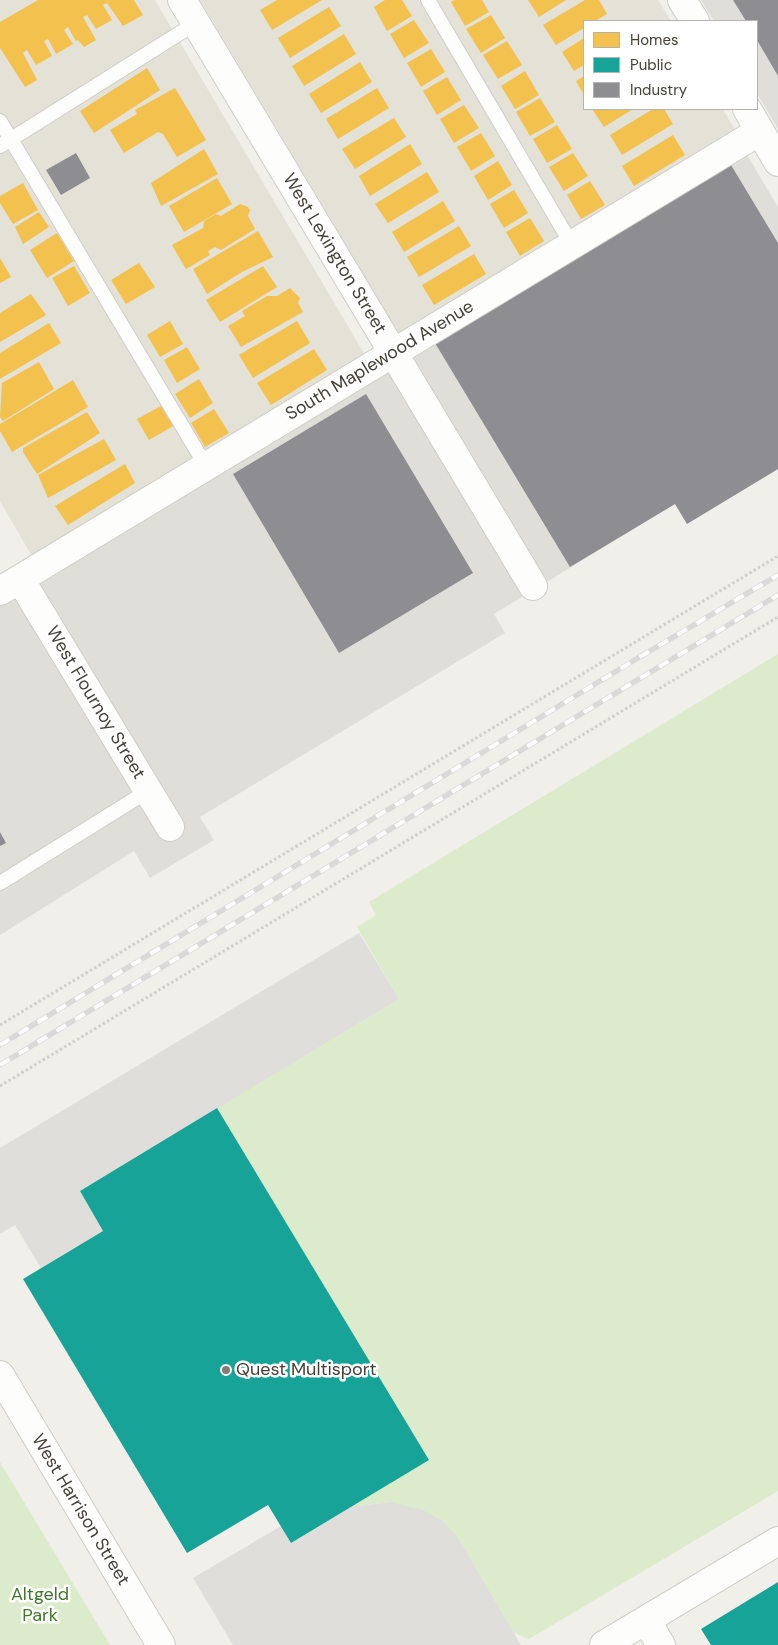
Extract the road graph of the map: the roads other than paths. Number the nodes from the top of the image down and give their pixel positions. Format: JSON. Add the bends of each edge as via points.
{"nodes":[{"id":1,"x":428,"y":0,"type":"edge"},
{"id":2,"x":682,"y":0,"type":"edge"},
{"id":3,"x":189,"y":11,"type":"edge"},
{"id":4,"x":694,"y":20,"type":"edge"},
{"id":5,"x":753,"y":120,"type":"edge"},
{"id":6,"x":0,"y":121,"type":"edge"},
{"id":7,"x":5,"y":142,"type":"edge"},
{"id":8,"x":778,"y":162,"type":"edge"},
{"id":9,"x":572,"y":245,"type":"junction"},
{"id":10,"x":393,"y":353,"type":"junction"},
{"id":11,"x":206,"y":466,"type":"junction"},
{"id":12,"x":10,"y":585,"type":"edge"},
{"id":13,"x":533,"y":586,"type":"dead end"},
{"id":14,"x":148,"y":791,"type":"junction"},
{"id":15,"x":170,"y":827,"type":"dead end"},
{"id":16,"x":0,"y":883,"type":"edge"},
{"id":17,"x":0,"y":1375,"type":"edge"},
{"id":18,"x":778,"y":1541,"type":"edge"},
{"id":19,"x":646,"y":1620,"type":"junction"},
{"id":20,"x":161,"y":1645,"type":"edge"},
{"id":21,"x":604,"y":1645,"type":"edge"},
{"id":22,"x":661,"y":1645,"type":"edge"}],
"edges":[{"from":1,"to":9,"type":"lane"},
{"from":2,"to":4,"type":"street"},
{"from":3,"to":7,"type":"lane"},
{"from":3,"to":10,"type":"street","name":"West Lexington Street"},
{"from":5,"to":8,"type":"street"},
{"from":5,"to":9,"type":"street","name":"South Maplewood Avenue"},
{"from":6,"to":7,"type":"lane"},
{"from":7,"to":11,"type":"lane"},
{"from":9,"to":10,"type":"street","name":"South Maplewood Avenue"},
{"from":10,"to":11,"type":"street","name":"South Maplewood Avenue"},
{"from":10,"to":13,"type":"street","name":"West Lexington Street"},
{"from":11,"to":12,"type":"street","name":"South Maplewood Avenue"},
{"from":12,"to":14,"type":"street","name":"West Flournoy Street"},
{"from":14,"to":15,"type":"street","name":"West Flournoy Street"},
{"from":14,"to":16,"type":"lane"},
{"from":17,"to":20,"type":"street","name":"West Harrison Street"},
{"from":18,"to":19,"type":"street"},
{"from":19,"to":21,"type":"street"},
{"from":19,"to":22,"type":"street"}]}
